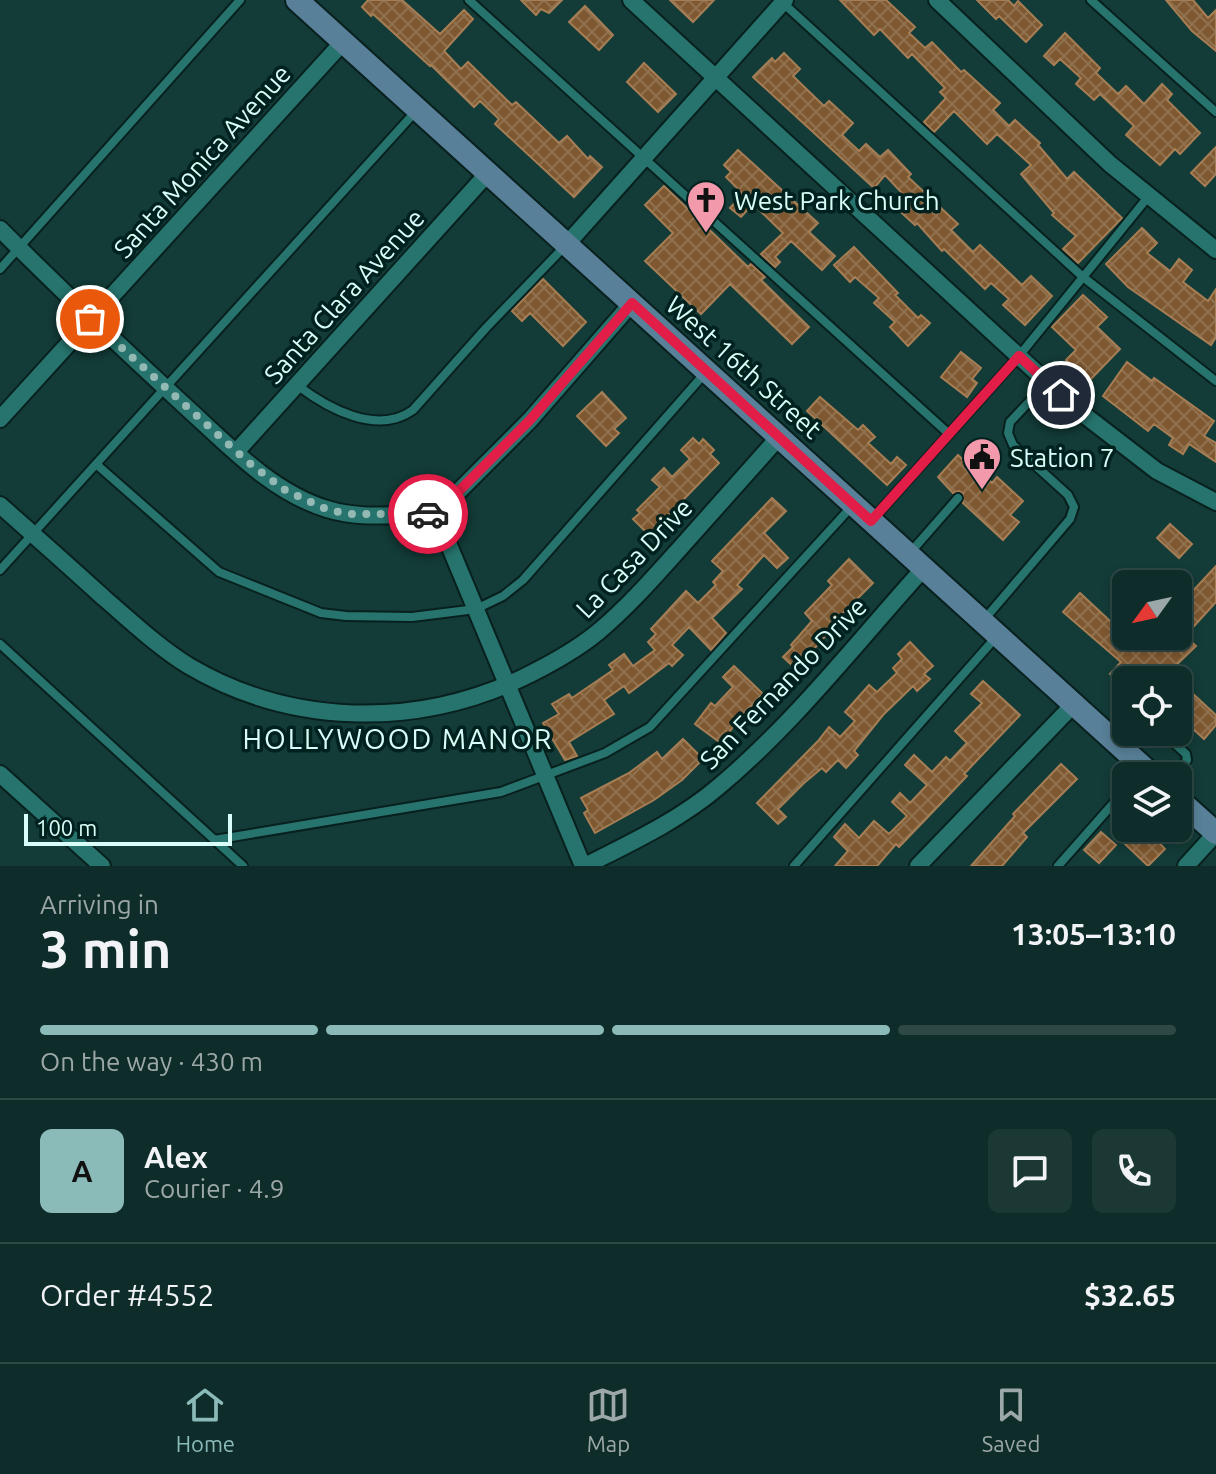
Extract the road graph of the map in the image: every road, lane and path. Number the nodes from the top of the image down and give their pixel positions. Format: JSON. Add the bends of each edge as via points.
{"nodes":[{"id":1,"x":240,"y":0,"type":"edge"},
{"id":2,"x":297,"y":0,"type":"edge"},
{"id":3,"x":469,"y":0,"type":"edge"},
{"id":4,"x":631,"y":0,"type":"edge"},
{"id":5,"x":937,"y":0,"type":"edge"},
{"id":6,"x":1091,"y":0,"type":"edge"},
{"id":7,"x":783,"y":1,"type":"edge"},
{"id":8,"x":343,"y":42,"type":"junction"},
{"id":9,"x":715,"y":77,"type":"junction"},
{"id":10,"x":417,"y":109,"type":"junction"},
{"id":11,"x":1216,"y":112,"type":"edge"},
{"id":12,"x":643,"y":159,"type":"junction"},
{"id":13,"x":488,"y":173,"type":"junction"},
{"id":14,"x":1148,"y":197,"type":"junction"},
{"id":15,"x":0,"y":229,"type":"edge"},
{"id":16,"x":567,"y":244,"type":"junction"},
{"id":17,"x":19,"y":248,"type":"junction"},
{"id":18,"x":1216,"y":250,"type":"edge"},
{"id":19,"x":0,"y":269,"type":"edge"},
{"id":20,"x":1083,"y":277,"type":"junction"},
{"id":21,"x":632,"y":303,"type":"junction"},
{"id":22,"x":90,"y":319,"type":"junction"},
{"id":23,"x":1019,"y":356,"type":"junction"},
{"id":24,"x":707,"y":371,"type":"junction"},
{"id":25,"x":1216,"y":381,"type":"edge"},
{"id":26,"x":1047,"y":383,"type":"junction"},
{"id":27,"x":297,"y":385,"type":"junction"},
{"id":28,"x":165,"y":387,"type":"junction"},
{"id":29,"x":0,"y":419,"type":"edge"},
{"id":30,"x":949,"y":434,"type":"junction"},
{"id":31,"x":779,"y":437,"type":"junction"},
{"id":32,"x":236,"y":452,"type":"junction"},
{"id":33,"x":96,"y":464,"type":"junction"},
{"id":34,"x":958,"y":498,"type":"dead end"},
{"id":35,"x":1216,"y":502,"type":"edge"},
{"id":36,"x":0,"y":505,"type":"edge"},
{"id":37,"x":854,"y":505,"type":"junction"},
{"id":38,"x":436,"y":514,"type":"junction"},
{"id":39,"x":871,"y":521,"type":"junction"},
{"id":40,"x":32,"y":534,"type":"junction"},
{"id":41,"x":916,"y":561,"type":"junction"},
{"id":42,"x":0,"y":570,"type":"edge"},
{"id":43,"x":476,"y":609,"type":"junction"},
{"id":44,"x":990,"y":628,"type":"junction"},
{"id":45,"x":0,"y":644,"type":"edge"},
{"id":46,"x":507,"y":685,"type":"junction"},
{"id":47,"x":1074,"y":704,"type":"junction"},
{"id":48,"x":1112,"y":731,"type":"edge"},
{"id":49,"x":1177,"y":746,"type":"edge"},
{"id":50,"x":1186,"y":762,"type":"edge"},
{"id":51,"x":0,"y":774,"type":"edge"},
{"id":52,"x":546,"y":777,"type":"junction"},
{"id":53,"x":1112,"y":805,"type":"edge"},
{"id":54,"x":1192,"y":812,"type":"edge"},
{"id":55,"x":1216,"y":833,"type":"edge"},
{"id":56,"x":214,"y":840,"type":"junction"},
{"id":57,"x":102,"y":866,"type":"edge"},
{"id":58,"x":243,"y":866,"type":"edge"},
{"id":59,"x":584,"y":866,"type":"edge"},
{"id":60,"x":794,"y":866,"type":"edge"},
{"id":61,"x":918,"y":866,"type":"edge"},
{"id":62,"x":1058,"y":866,"type":"edge"},
{"id":63,"x":1186,"y":866,"type":"edge"}],
"edges":[{"from":1,"to":17,"type":"lane"},
{"from":2,"to":8,"type":"main road","name":"West 16th Street"},
{"from":3,"to":12,"type":"lane"},
{"from":4,"to":9,"type":"street"},
{"from":5,"to":14,"type":"street"},
{"from":6,"to":11,"type":"lane"},
{"from":7,"to":9,"type":"street"},
{"from":7,"to":20,"type":"lane"},
{"from":8,"to":10,"type":"main road","name":"West 16th Street"},
{"from":8,"to":22,"type":"street","name":"Santa Monica Avenue"},
{"from":9,"to":12,"type":"street"},
{"from":9,"to":23,"type":"street"},
{"from":10,"to":13,"type":"main road","name":"West 16th Street"},
{"from":10,"to":28,"type":"lane"},
{"from":12,"to":16,"type":"street"},
{"from":12,"to":30,"type":"lane"},
{"from":13,"to":16,"type":"main road","name":"West 16th Street"},
{"from":13,"to":27,"type":"street","name":"Santa Clara Avenue"},
{"from":14,"to":18,"type":"street"},
{"from":14,"to":20,"type":"lane"},
{"from":15,"to":17,"type":"street"},
{"from":16,"to":21,"type":"main road","name":"West 16th Street"},
{"from":16,"to":27,"type":"lane","via":[[399,420],[338,412]]},
{"from":17,"to":19,"type":"lane"},
{"from":17,"to":22,"type":"street"},
{"from":20,"to":23,"type":"lane"},
{"from":20,"to":25,"type":"lane"},
{"from":21,"to":24,"type":"main road","name":"West 16th Street"},
{"from":21,"to":38,"type":"street","via":[[530,420]]},
{"from":22,"to":28,"type":"street"},
{"from":22,"to":29,"type":"street","name":"Santa Monica Avenue"},
{"from":23,"to":26,"type":"street"},
{"from":23,"to":30,"type":"lane"},
{"from":24,"to":31,"type":"main road","name":"West 16th Street"},
{"from":24,"to":43,"type":"lane","via":[[523,580]]},
{"from":26,"to":35,"type":"street","via":[[1157,471]]},
{"from":26,"to":44,"type":"lane","via":[[1010,422],[1008,433],[1013,445],[1068,495],[1074,507]]},
{"from":27,"to":32,"type":"street","name":"Santa Clara Avenue"},
{"from":28,"to":32,"type":"street"},
{"from":28,"to":33,"type":"lane"},
{"from":30,"to":39,"type":"lane"},
{"from":31,"to":37,"type":"main road","name":"West 16th Street"},
{"from":31,"to":46,"type":"street","name":"La Casa Drive","via":[[641,592],[596,634]]},
{"from":32,"to":38,"type":"street","via":[[285,490],[328,510]]},
{"from":33,"to":40,"type":"lane"},
{"from":33,"to":43,"type":"lane","via":[[219,572],[272,596],[346,616],[412,617]]},
{"from":34,"to":41,"type":"lane"},
{"from":36,"to":40,"type":"street","name":"La Casa Drive"},
{"from":37,"to":39,"type":"main road","name":"West 16th Street"},
{"from":37,"to":52,"type":"lane","via":[[650,727]]},
{"from":38,"to":43,"type":"street"},
{"from":39,"to":41,"type":"main road","name":"West 16th Street"},
{"from":40,"to":42,"type":"lane"},
{"from":40,"to":46,"type":"street","name":"La Casa Drive","via":[[141,630],[189,665],[242,692],[298,708],[357,715],[417,711]]},
{"from":41,"to":44,"type":"main road","name":"West 16th Street"},
{"from":41,"to":59,"type":"street","name":"San Fernando Drive","via":[[776,733],[715,790],[646,835]]},
{"from":43,"to":46,"type":"street"},
{"from":44,"to":47,"type":"main road","name":"West 16th Street"},
{"from":44,"to":60,"type":"lane"},
{"from":45,"to":56,"type":"lane"},
{"from":46,"to":52,"type":"street"},
{"from":47,"to":48,"type":"main road","name":"West 16th Street"},
{"from":47,"to":61,"type":"street"},
{"from":49,"to":50,"type":"lane","via":[[1186,754]]},
{"from":51,"to":57,"type":"street"},
{"from":52,"to":56,"type":"lane","via":[[501,792]]},
{"from":52,"to":59,"type":"street"},
{"from":53,"to":62,"type":"lane"},
{"from":54,"to":55,"type":"main road"},
{"from":55,"to":63,"type":"street"},
{"from":56,"to":58,"type":"lane"}]}
